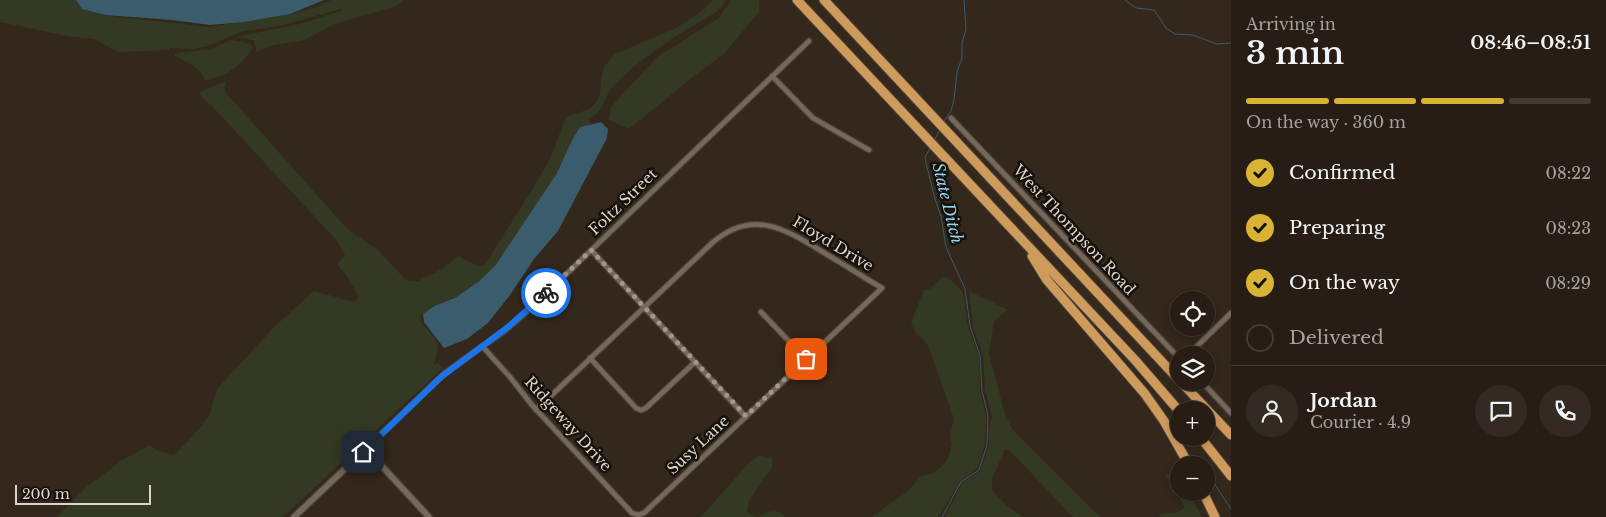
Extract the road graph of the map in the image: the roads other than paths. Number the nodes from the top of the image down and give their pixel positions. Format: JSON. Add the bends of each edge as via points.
{"nodes":[{"id":1,"x":797,"y":0,"type":"edge"},
{"id":2,"x":824,"y":0,"type":"edge"},
{"id":3,"x":809,"y":41,"type":"dead end"},
{"id":4,"x":772,"y":76,"type":"junction"},
{"id":5,"x":952,"y":118,"type":"dead end"},
{"id":6,"x":869,"y":150,"type":"dead end"},
{"id":7,"x":1022,"y":239,"type":"junction"},
{"id":8,"x":591,"y":250,"type":"junction"},
{"id":9,"x":882,"y":288,"type":"joint"},
{"id":10,"x":644,"y":307,"type":"junction"},
{"id":11,"x":761,"y":312,"type":"dead end"},
{"id":12,"x":1231,"y":313,"type":"edge"},
{"id":13,"x":482,"y":346,"type":"junction"},
{"id":14,"x":1197,"y":346,"type":"edge"},
{"id":15,"x":1170,"y":348,"type":"edge"},
{"id":16,"x":590,"y":358,"type":"junction"},
{"id":17,"x":806,"y":359,"type":"junction"},
{"id":18,"x":695,"y":362,"type":"junction"},
{"id":19,"x":1170,"y":370,"type":"edge"},
{"id":20,"x":1190,"y":391,"type":"edge"},
{"id":21,"x":1210,"y":391,"type":"edge"},
{"id":22,"x":1171,"y":401,"type":"edge"},
{"id":23,"x":536,"y":410,"type":"junction"},
{"id":24,"x":1231,"y":413,"type":"edge"},
{"id":25,"x":746,"y":416,"type":"junction"},
{"id":26,"x":1220,"y":423,"type":"junction"},
{"id":27,"x":1231,"y":435,"type":"edge"},
{"id":28,"x":1231,"y":442,"type":"edge"},
{"id":29,"x":1207,"y":446,"type":"edge"},
{"id":30,"x":366,"y":449,"type":"junction"},
{"id":31,"x":1184,"y":456,"type":"edge"},
{"id":32,"x":1231,"y":476,"type":"edge"},
{"id":33,"x":1207,"y":501,"type":"edge"},
{"id":34,"x":638,"y":515,"type":"joint"},
{"id":35,"x":294,"y":517,"type":"edge"},
{"id":36,"x":429,"y":517,"type":"edge"},
{"id":37,"x":1215,"y":517,"type":"edge"}],
"edges":[{"from":1,"to":7,"type":"highway"},
{"from":2,"to":19,"type":"highway"},
{"from":3,"to":4,"type":"street","name":"Foltz Street"},
{"from":4,"to":6,"type":"street","via":[[813,118]]},
{"from":4,"to":8,"type":"street","name":"Foltz Street"},
{"from":5,"to":15,"type":"street","name":"West Thompson Road"},
{"from":7,"to":22,"type":"highway"},
{"from":7,"to":31,"type":"highway","via":[[1046,279],[1155,407]]},
{"from":8,"to":10,"type":"street"},
{"from":8,"to":13,"type":"street","name":"Foltz Street","via":[[521,316]]},
{"from":9,"to":10,"type":"street","name":"Floyd Drive","via":[[795,234],[779,227],[743,226],[722,236]]},
{"from":9,"to":17,"type":"street","name":"Susy Lane"},
{"from":10,"to":16,"type":"street","name":"Floyd Drive"},
{"from":10,"to":18,"type":"street"},
{"from":11,"to":17,"type":"street"},
{"from":12,"to":14,"type":"street"},
{"from":13,"to":23,"type":"street","name":"Ridgeway Drive"},
{"from":13,"to":30,"type":"street","name":"Foltz Street","via":[[441,377]]},
{"from":16,"to":18,"type":"street","via":[[641,410]]},
{"from":16,"to":23,"type":"street","name":"Floyd Drive"},
{"from":17,"to":25,"type":"street","name":"Susy Lane"},
{"from":18,"to":25,"type":"street"},
{"from":20,"to":26,"type":"highway"},
{"from":21,"to":24,"type":"street"},
{"from":23,"to":34,"type":"street","name":"Ridgeway Drive","via":[[632,513]]},
{"from":25,"to":34,"type":"street","name":"Susy Lane","via":[[644,513]]},
{"from":26,"to":27,"type":"highway"},
{"from":26,"to":28,"type":"highway"},
{"from":29,"to":32,"type":"highway"},
{"from":30,"to":35,"type":"street","name":"Foltz Street"},
{"from":30,"to":36,"type":"street"},
{"from":33,"to":37,"type":"highway"}]}
